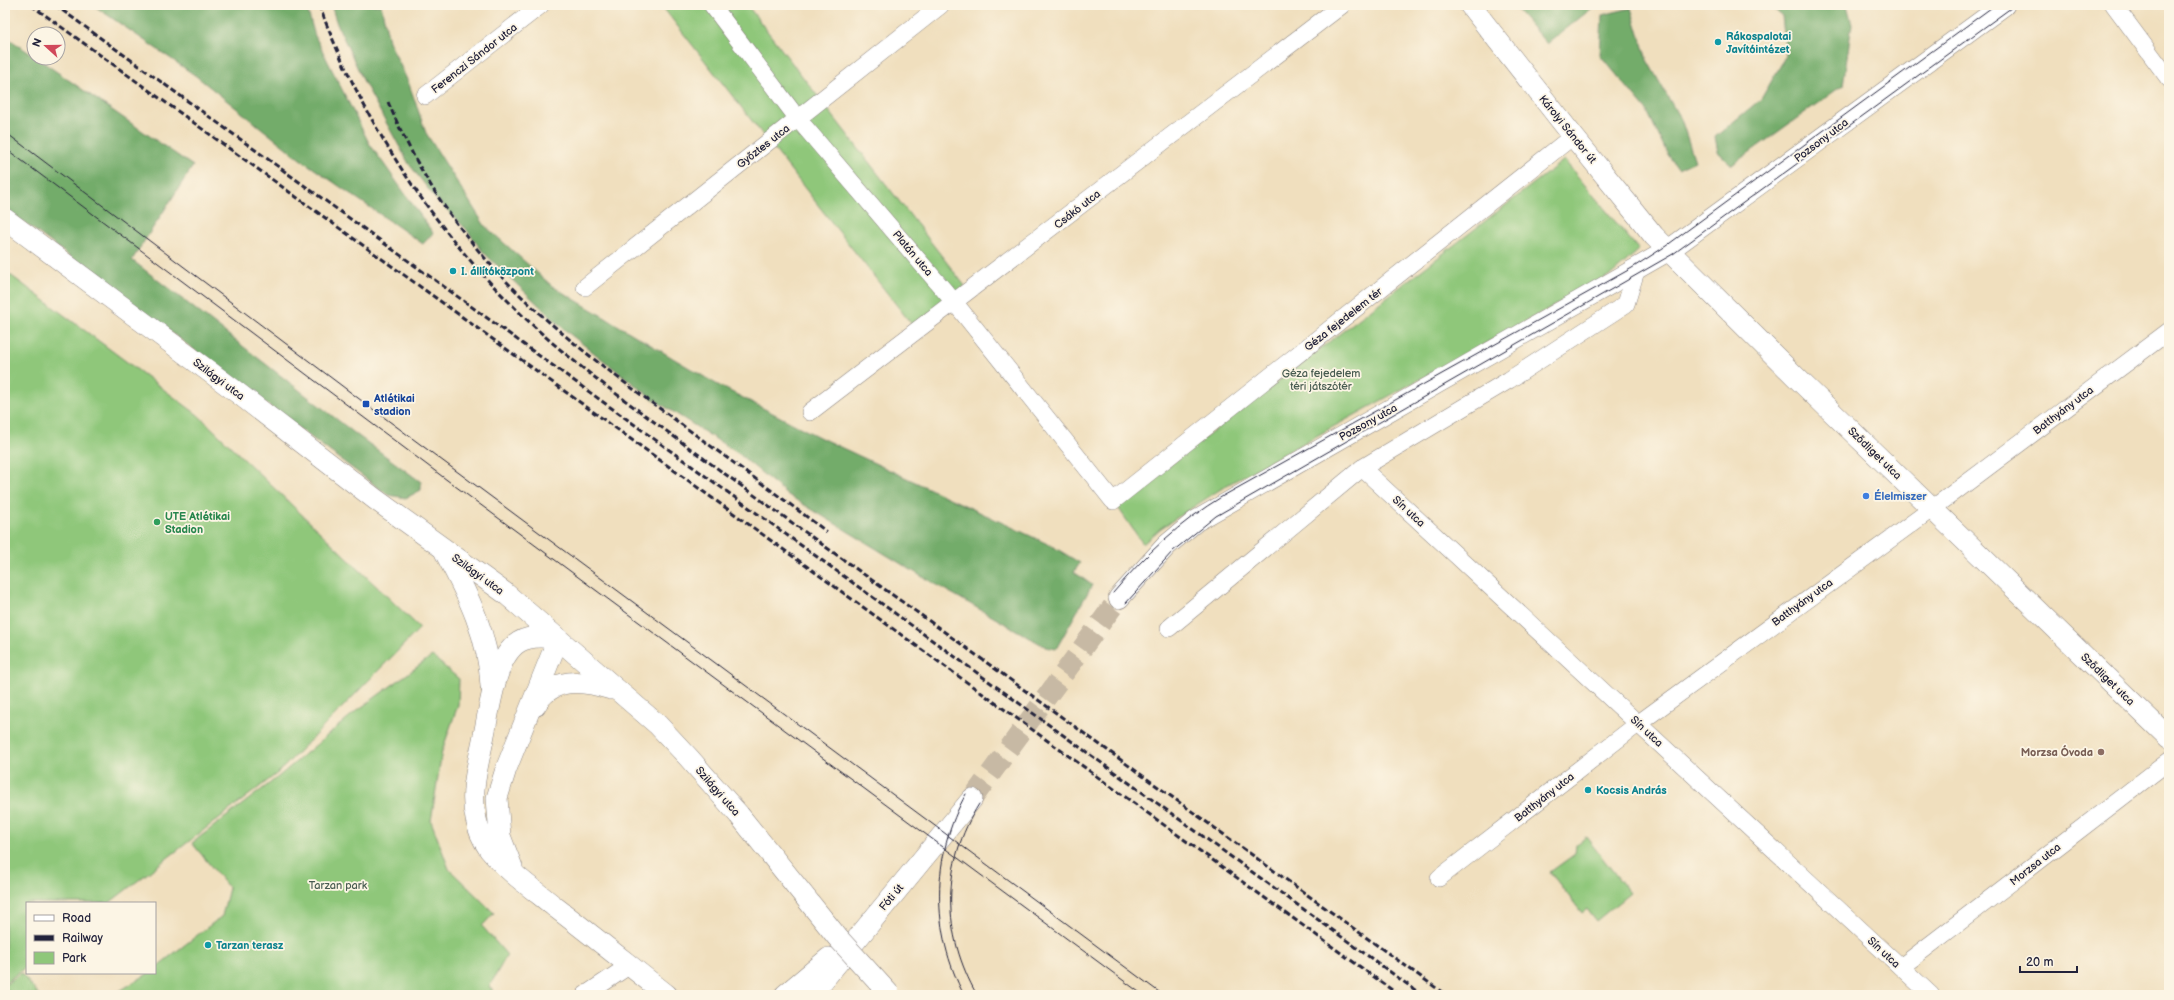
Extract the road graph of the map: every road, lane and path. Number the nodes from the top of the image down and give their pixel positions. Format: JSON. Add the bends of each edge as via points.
{"nodes":[{"id":1,"x":542,"y":5,"type":"edge"},
{"id":2,"x":712,"y":5,"type":"edge"},
{"id":3,"x":941,"y":5,"type":"edge"},
{"id":4,"x":1342,"y":5,"type":"edge"},
{"id":5,"x":1470,"y":5,"type":"edge"},
{"id":6,"x":2004,"y":5,"type":"edge"},
{"id":7,"x":2114,"y":5,"type":"edge"},
{"id":8,"x":2169,"y":79,"type":"edge"},
{"id":9,"x":424,"y":96,"type":"dead end"},
{"id":10,"x":798,"y":118,"type":"junction"},
{"id":11,"x":1573,"y":136,"type":"junction"},
{"id":12,"x":5,"y":219,"type":"edge"},
{"id":13,"x":1669,"y":250,"type":"junction"},
{"id":14,"x":1636,"y":271,"type":"junction"},
{"id":15,"x":585,"y":287,"type":"dead end"},
{"id":16,"x":955,"y":303,"type":"junction"},
{"id":17,"x":2169,"y":331,"type":"edge"},
{"id":18,"x":810,"y":412,"type":"dead end"},
{"id":19,"x":1362,"y":468,"type":"junction"},
{"id":20,"x":1113,"y":501,"type":"joint"},
{"id":21,"x":1932,"y":507,"type":"junction"},
{"id":22,"x":442,"y":548,"type":"junction"},
{"id":23,"x":1119,"y":598,"type":"tunnel mouth"},
{"id":24,"x":1169,"y":628,"type":"dead end"},
{"id":25,"x":558,"y":639,"type":"junction"},
{"id":26,"x":616,"y":691,"type":"junction"},
{"id":27,"x":492,"y":698,"type":"junction"},
{"id":28,"x":1639,"y":723,"type":"junction"},
{"id":29,"x":522,"y":730,"type":"junction"},
{"id":30,"x":2169,"y":738,"type":"edge"},
{"id":31,"x":2169,"y":762,"type":"edge"},
{"id":32,"x":972,"y":799,"type":"tunnel mouth"},
{"id":33,"x":514,"y":873,"type":"junction"},
{"id":34,"x":1439,"y":878,"type":"dead end"},
{"id":35,"x":866,"y":927,"type":"junction"},
{"id":36,"x":630,"y":965,"type":"junction"},
{"id":37,"x":1901,"y":967,"type":"junction"},
{"id":38,"x":585,"y":995,"type":"edge"},
{"id":39,"x":667,"y":995,"type":"edge"},
{"id":40,"x":785,"y":995,"type":"edge"},
{"id":41,"x":811,"y":995,"type":"edge"},
{"id":42,"x":890,"y":995,"type":"edge"},
{"id":43,"x":1930,"y":995,"type":"edge"}],
"edges":[{"from":1,"to":9,"type":"street","name":"Ferenczi Sándor utca"},
{"from":2,"to":10,"type":"street","name":"Platán utca"},
{"from":3,"to":10,"type":"street","name":"Győztes utca"},
{"from":4,"to":16,"type":"street","name":"Csákó utca"},
{"from":5,"to":11,"type":"street","name":"Károlyi Sándor út"},
{"from":6,"to":13,"type":"street","name":"Pozsony utca"},
{"from":7,"to":8,"type":"street"},
{"from":10,"to":15,"type":"street","name":"Győztes utca"},
{"from":10,"to":16,"type":"street","name":"Platán utca"},
{"from":11,"to":13,"type":"street","name":"Károlyi Sándor út","via":[[1654,236]]},
{"from":11,"to":20,"type":"street","name":"Géza fejedelem tér"},
{"from":12,"to":22,"type":"street","name":"Szilágyi utca"},
{"from":13,"to":14,"type":"street","name":"Pozsony utca"},
{"from":13,"to":21,"type":"street","name":"Sződliget utca","via":[[1803,384]]},
{"from":14,"to":19,"type":"street","via":[[1626,304],[1509,380]]},
{"from":14,"to":23,"type":"street","name":"Pozsony utca","via":[[1211,512],[1167,545]]},
{"from":16,"to":18,"type":"street","name":"Csákó utca"},
{"from":16,"to":20,"type":"street","name":"Platán utca"},
{"from":17,"to":21,"type":"street","name":"Batthyány utca"},
{"from":19,"to":24,"type":"street"},
{"from":19,"to":28,"type":"street","name":"Sín utca"},
{"from":21,"to":28,"type":"street","name":"Batthyány utca"},
{"from":21,"to":30,"type":"street","name":"Sződliget utca"},
{"from":22,"to":25,"type":"street","name":"Szilágyi utca","via":[[505,593]]},
{"from":22,"to":27,"type":"street","via":[[462,584],[480,626],[486,648]]},
{"from":25,"to":26,"type":"street","name":"Szilágyi utca"},
{"from":25,"to":27,"type":"street","via":[[528,637],[510,650],[499,669]]},
{"from":25,"to":29,"type":"street"},
{"from":26,"to":29,"type":"street","via":[[577,681],[556,686],[538,701]]},
{"from":26,"to":42,"type":"street","name":"Szilágyi utca","bridge":true,"via":[[658,725],[689,758],[782,867],[838,938]]},
{"from":27,"to":33,"type":"street","via":[[475,782],[474,808],[484,840]]},
{"from":28,"to":34,"type":"street","name":"Batthyány utca"},
{"from":28,"to":37,"type":"street","name":"Sín utca"},
{"from":29,"to":33,"type":"street","via":[[506,769],[498,798],[500,836]]},
{"from":31,"to":37,"type":"street","name":"Morzsa utca"},
{"from":32,"to":35,"type":"street","name":"Fóti út"},
{"from":33,"to":36,"type":"street"},
{"from":35,"to":40,"type":"street"},
{"from":35,"to":41,"type":"street","name":"Fóti út"},
{"from":36,"to":38,"type":"street"},
{"from":36,"to":39,"type":"street"},
{"from":37,"to":43,"type":"street","name":"Sín utca"}]}
